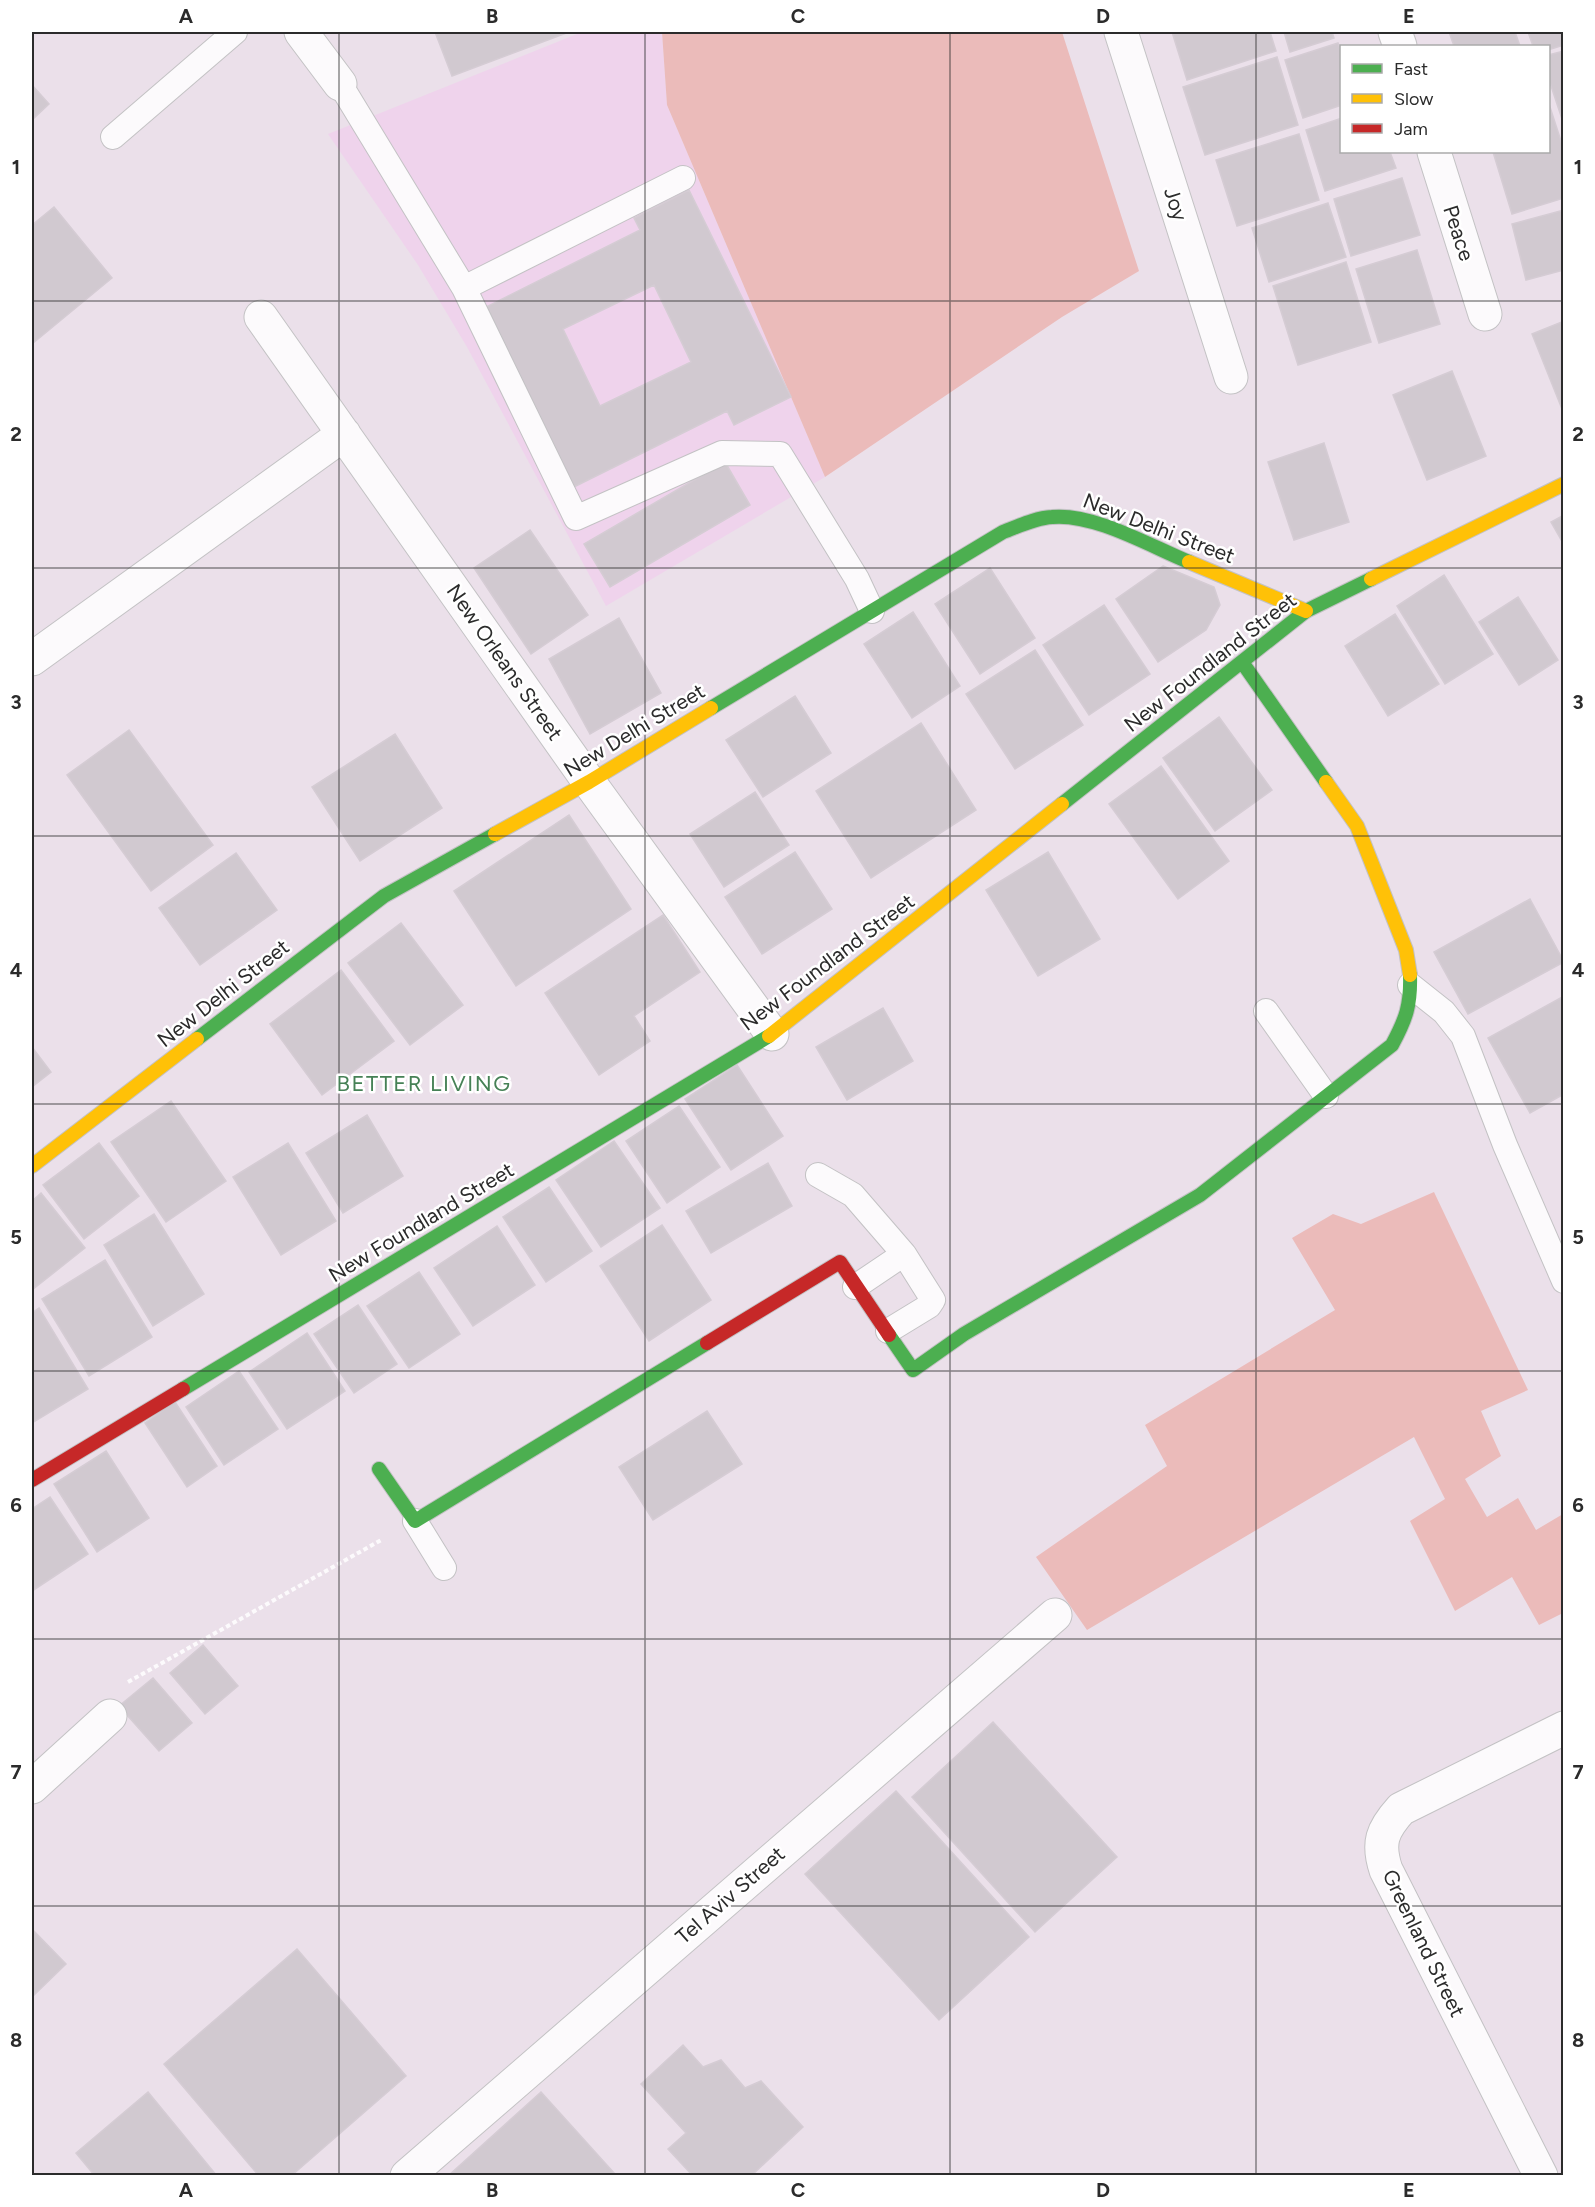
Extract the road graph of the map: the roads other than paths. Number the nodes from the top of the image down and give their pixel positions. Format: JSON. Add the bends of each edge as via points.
{"nodes":[{"id":1,"x":235,"y":32,"type":"edge"},
{"id":2,"x":301,"y":32,"type":"edge"},
{"id":3,"x":1121,"y":32,"type":"edge"},
{"id":4,"x":340,"y":84,"type":"joint"},
{"id":5,"x":112,"y":137,"type":"dead end"},
{"id":6,"x":1434,"y":153,"type":"edge"},
{"id":7,"x":683,"y":178,"type":"dead end"},
{"id":8,"x":464,"y":288,"type":"junction"},
{"id":9,"x":1485,"y":314,"type":"dead end"},
{"id":10,"x":261,"y":317,"type":"dead end"},
{"id":11,"x":1231,"y":377,"type":"dead end"},
{"id":12,"x":344,"y":434,"type":"junction"},
{"id":13,"x":1563,"y":484,"type":"edge"},
{"id":14,"x":872,"y":611,"type":"junction"},
{"id":15,"x":1306,"y":611,"type":"junction"},
{"id":16,"x":32,"y":659,"type":"edge"},
{"id":17,"x":1242,"y":662,"type":"junction"},
{"id":18,"x":589,"y":782,"type":"junction"},
{"id":19,"x":1410,"y":985,"type":"junction"},
{"id":20,"x":1266,"y":1011,"type":"dead end"},
{"id":21,"x":772,"y":1034,"type":"junction"},
{"id":22,"x":1326,"y":1096,"type":"junction"},
{"id":23,"x":32,"y":1166,"type":"edge"},
{"id":24,"x":818,"y":1175,"type":"dead end"},
{"id":25,"x":904,"y":1254,"type":"junction"},
{"id":26,"x":1563,"y":1281,"type":"edge"},
{"id":27,"x":855,"y":1287,"type":"junction"},
{"id":28,"x":888,"y":1332,"type":"junction"},
{"id":29,"x":380,"y":1469,"type":"dead end"},
{"id":30,"x":32,"y":1480,"type":"edge"},
{"id":31,"x":415,"y":1521,"type":"junction"},
{"id":32,"x":444,"y":1568,"type":"dead end"},
{"id":33,"x":1055,"y":1616,"type":"dead end"},
{"id":34,"x":110,"y":1716,"type":"road end"},
{"id":35,"x":1561,"y":1735,"type":"edge"},
{"id":36,"x":32,"y":1787,"type":"edge"},
{"id":37,"x":407,"y":2175,"type":"edge"},
{"id":38,"x":1541,"y":2175,"type":"edge"}],
"edges":[{"from":1,"to":5,"type":"lane"},
{"from":2,"to":4,"type":"street"},
{"from":3,"to":11,"type":"street","name":"Joy"},
{"from":4,"to":8,"type":"lane"},
{"from":6,"to":9,"type":"street","name":"Peace"},
{"from":7,"to":8,"type":"lane"},
{"from":8,"to":14,"type":"lane","via":[[576,518],[722,453],[780,454],[857,579]]},
{"from":10,"to":12,"type":"street","name":"New Orleans Street"},
{"from":12,"to":16,"type":"street"},
{"from":12,"to":18,"type":"street","name":"New Orleans Street"},
{"from":13,"to":15,"type":"street","name":"New Foundland Street"},
{"from":14,"to":15,"type":"street","name":"New Delhi Street","via":[[1004,532],[1061,514],[1118,531]]},
{"from":14,"to":18,"type":"street","name":"New Delhi Street"},
{"from":15,"to":17,"type":"street","name":"New Foundland Street"},
{"from":17,"to":19,"type":"street","via":[[1357,826],[1406,950]]},
{"from":17,"to":21,"type":"street","name":"New Foundland Street"},
{"from":18,"to":21,"type":"street","name":"New Orleans Street"},
{"from":18,"to":23,"type":"street","name":"New Delhi Street","via":[[384,896]]},
{"from":19,"to":22,"type":"street","via":[[1411,1000],[1392,1045]]},
{"from":19,"to":26,"type":"lane","via":[[1444,1012],[1463,1036]]},
{"from":20,"to":22,"type":"lane"},
{"from":21,"to":30,"type":"street","name":"New Foundland Street"},
{"from":22,"to":28,"type":"street","via":[[1200,1195],[964,1334],[913,1370]]},
{"from":24,"to":25,"type":"lane","via":[[853,1195]]},
{"from":25,"to":27,"type":"lane"},
{"from":25,"to":28,"type":"lane","via":[[933,1300]]},
{"from":27,"to":28,"type":"street"},
{"from":27,"to":31,"type":"street","via":[[840,1262]]},
{"from":29,"to":31,"type":"street"},
{"from":31,"to":32,"type":"lane"},
{"from":33,"to":37,"type":"street","name":"Tel Aviv Street"},
{"from":34,"to":36,"type":"street"},
{"from":35,"to":38,"type":"street","name":"Greenland Street","via":[[1401,1809],[1389,1822],[1380,1852]]}]}
